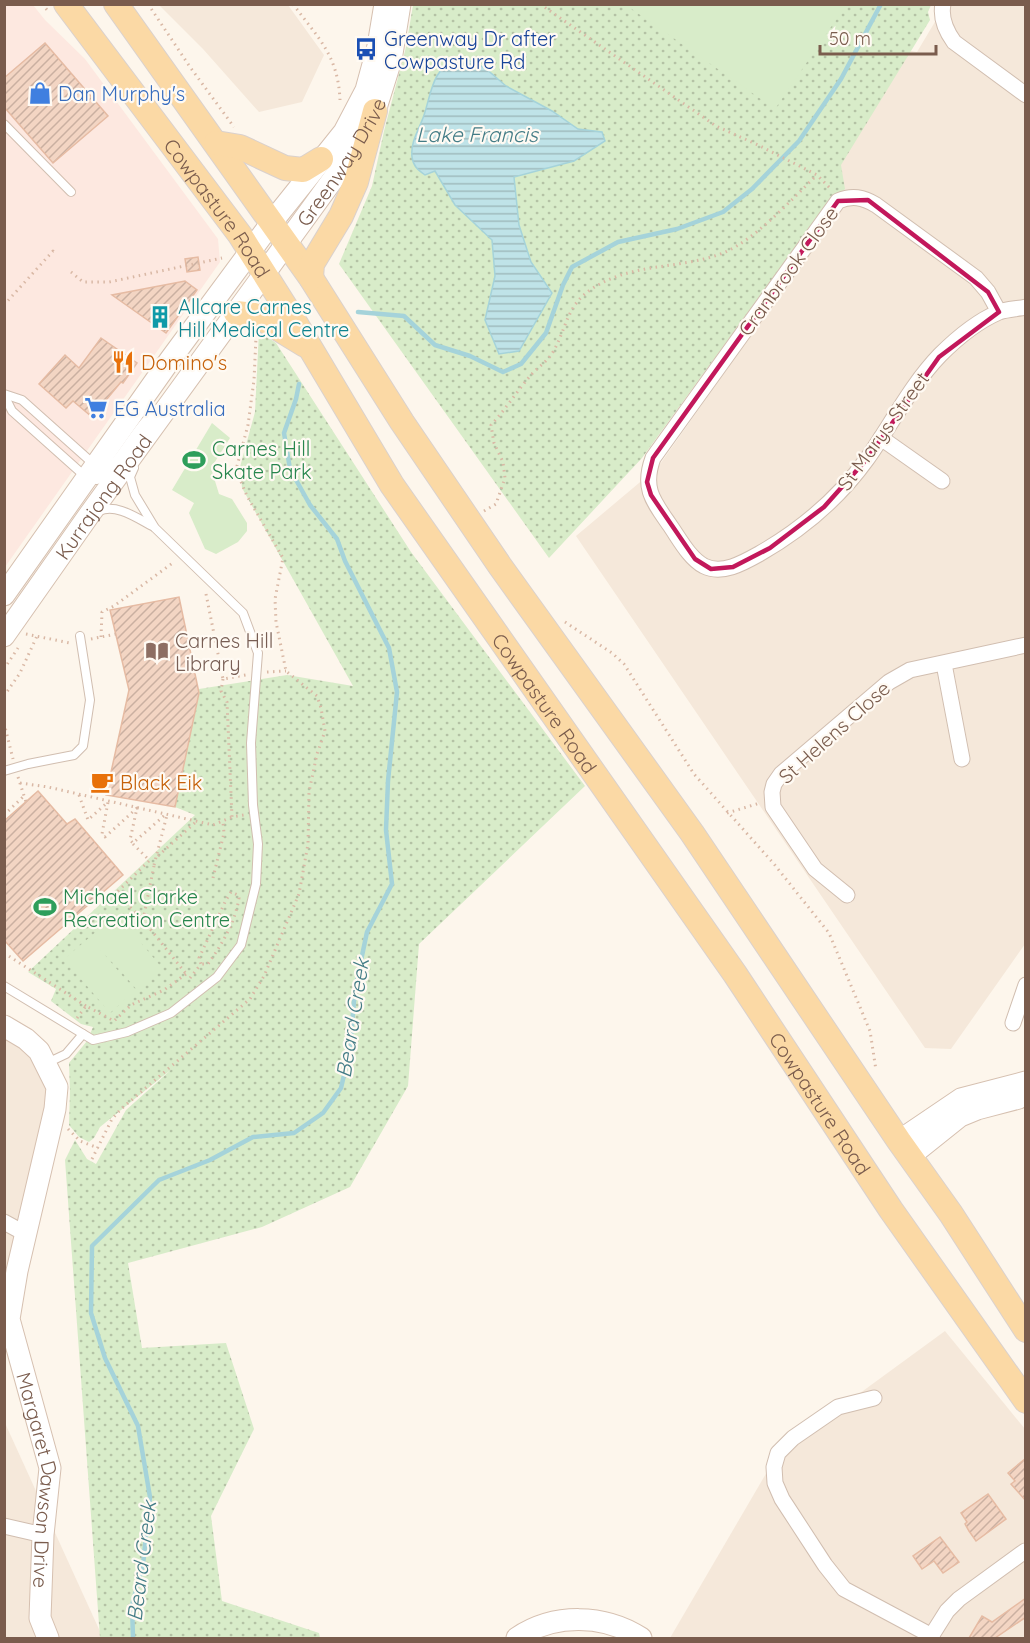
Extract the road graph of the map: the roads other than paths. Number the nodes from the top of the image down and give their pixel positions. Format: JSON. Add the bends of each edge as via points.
{"nodes":[{"id":1,"x":66,"y":4,"type":"edge"},
{"id":2,"x":116,"y":4,"type":"edge"},
{"id":3,"x":385,"y":4,"type":"edge"},
{"id":4,"x":400,"y":4,"type":"edge"},
{"id":5,"x":943,"y":4,"type":"edge"},
{"id":6,"x":1026,"y":95,"type":"edge"},
{"id":7,"x":375,"y":111,"type":"junction"},
{"id":8,"x":4,"y":124,"type":"edge"},
{"id":9,"x":226,"y":136,"type":"junction"},
{"id":10,"x":321,"y":159,"type":"junction"},
{"id":11,"x":71,"y":192,"type":"dead end"},
{"id":12,"x":272,"y":222,"type":"junction"},
{"id":13,"x":287,"y":243,"type":"junction"},
{"id":14,"x":250,"y":251,"type":"junction"},
{"id":15,"x":265,"y":273,"type":"junction"},
{"id":16,"x":311,"y":278,"type":"junction"},
{"id":17,"x":1026,"y":307,"type":"edge"},
{"id":18,"x":999,"y":312,"type":"junction"},
{"id":19,"x":236,"y":313,"type":"junction"},
{"id":20,"x":310,"y":347,"type":"junction"},
{"id":21,"x":198,"y":365,"type":"junction"},
{"id":22,"x":4,"y":394,"type":"edge"},
{"id":23,"x":157,"y":421,"type":"junction"},
{"id":24,"x":881,"y":438,"type":"junction"},
{"id":25,"x":93,"y":470,"type":"junction"},
{"id":26,"x":942,"y":481,"type":"dead end"},
{"id":27,"x":647,"y":482,"type":"joint"},
{"id":28,"x":89,"y":515,"type":"junction"},
{"id":29,"x":156,"y":528,"type":"junction"},
{"id":30,"x":4,"y":595,"type":"edge"},
{"id":31,"x":14,"y":635,"type":"edge"},
{"id":32,"x":80,"y":636,"type":"dead end"},
{"id":33,"x":1026,"y":645,"type":"edge"},
{"id":34,"x":944,"y":664,"type":"junction"},
{"id":35,"x":962,"y":759,"type":"dead end"},
{"id":36,"x":4,"y":771,"type":"edge"},
{"id":37,"x":847,"y":895,"type":"dead end"},
{"id":38,"x":1026,"y":985,"type":"edge"},
{"id":39,"x":4,"y":986,"type":"edge"},
{"id":40,"x":1013,"y":1023,"type":"dead end"},
{"id":41,"x":4,"y":1026,"type":"edge"},
{"id":42,"x":83,"y":1034,"type":"junction"},
{"id":43,"x":47,"y":1064,"type":"junction"},
{"id":44,"x":1026,"y":1082,"type":"edge"},
{"id":45,"x":1026,"y":1096,"type":"edge"},
{"id":46,"x":904,"y":1148,"type":"junction"},
{"id":47,"x":4,"y":1222,"type":"edge"},
{"id":48,"x":26,"y":1234,"type":"junction"},
{"id":49,"x":1026,"y":1330,"type":"edge"},
{"id":50,"x":874,"y":1398,"type":"dead end"},
{"id":51,"x":1026,"y":1401,"type":"edge"},
{"id":52,"x":4,"y":1526,"type":"edge"},
{"id":53,"x":43,"y":1535,"type":"junction"},
{"id":54,"x":1025,"y":1551,"type":"edge"},
{"id":55,"x":931,"y":1637,"type":"edge"},
{"id":56,"x":48,"y":1638,"type":"edge"},
{"id":57,"x":517,"y":1638,"type":"edge"},
{"id":58,"x":641,"y":1638,"type":"edge"}],
"edges":[{"from":1,"to":14,"type":"main road","name":"Cowpasture Road"},
{"from":2,"to":9,"type":"main road","name":"Cowpasture Road"},
{"from":3,"to":10,"type":"street","name":"Greenway Drive","via":[[366,90],[344,132]]},
{"from":4,"to":7,"type":"street","name":"Greenway Drive","via":[[391,60]]},
{"from":5,"to":6,"type":"street","via":[[943,21],[954,42]]},
{"from":7,"to":13,"type":"street","name":"Greenway Drive","via":[[339,171]]},
{"from":7,"to":16,"type":"main road","via":[[356,182],[312,264]]},
{"from":8,"to":11,"type":"lane"},
{"from":9,"to":10,"type":"main road","via":[[285,168],[303,170]]},
{"from":9,"to":12,"type":"main road","name":"Cowpasture Road"},
{"from":10,"to":12,"type":"street","name":"Greenway Drive"},
{"from":12,"to":13,"type":"main road","name":"Cowpasture Road"},
{"from":12,"to":14,"type":"street","name":"Kurrajong Road"},
{"from":13,"to":15,"type":"street","name":"Kurrajong Road"},
{"from":13,"to":16,"type":"main road","name":"Cowpasture Road"},
{"from":14,"to":15,"type":"main road","name":"Cowpasture Road"},
{"from":14,"to":25,"type":"street","name":"Kurrajong Road"},
{"from":15,"to":19,"type":"street","name":"Kurrajong Road"},
{"from":15,"to":20,"type":"main road","name":"Cowpasture Road"},
{"from":16,"to":46,"type":"main road","name":"Cowpasture Road","via":[[500,566],[692,833]]},
{"from":17,"to":18,"type":"street","name":"St Marys Street"},
{"from":18,"to":24,"type":"street","name":"St Marys Street","via":[[939,357]]},
{"from":18,"to":27,"type":"street","name":"Cranbrook Close","via":[[976,278],[876,205],[854,197],[838,201],[659,449]]},
{"from":19,"to":20,"type":"main road","via":[[256,315]]},
{"from":19,"to":21,"type":"street","name":"Kurrajong Road"},
{"from":20,"to":51,"type":"main road","name":"Cowpasture Road","via":[[392,485],[735,974],[891,1210]]},
{"from":21,"to":23,"type":"street","name":"Kurrajong Road"},
{"from":21,"to":25,"type":"lane","via":[[138,429],[105,474],[97,480]]},
{"from":22,"to":25,"type":"lane","via":[[12,411]]},
{"from":22,"to":25,"type":"lane","via":[[22,400],[88,459]]},
{"from":23,"to":28,"type":"street","name":"Kurrajong Road"},
{"from":23,"to":29,"type":"lane","via":[[130,477],[135,495]]},
{"from":24,"to":26,"type":"street"},
{"from":24,"to":27,"type":"street","name":"St Marys Street","via":[[852,477],[808,520],[750,559],[720,570],[695,559],[657,506]]},
{"from":25,"to":30,"type":"street","name":"Kurrajong Road"},
{"from":28,"to":29,"type":"lane","via":[[105,508],[124,511]]},
{"from":28,"to":31,"type":"street","name":"Kurrajong Road"},
{"from":29,"to":42,"type":"lane","via":[[243,614],[258,653],[250,744],[258,844],[256,884],[241,945],[217,977],[171,1013],[127,1032],[93,1040]]},
{"from":32,"to":36,"type":"lane","via":[[90,700],[82,746],[74,755]]},
{"from":33,"to":34,"type":"street","name":"St Helens Close"},
{"from":34,"to":35,"type":"street"},
{"from":34,"to":37,"type":"street","name":"St Helens Close","via":[[910,670],[889,682],[774,784],[771,800],[778,815],[815,869]]},
{"from":38,"to":40,"type":"street"},
{"from":39,"to":42,"type":"lane"},
{"from":41,"to":43,"type":"street","name":"Margaret Dawson Drive","via":[[26,1039]]},
{"from":42,"to":43,"type":"lane","via":[[66,1054]]},
{"from":43,"to":48,"type":"street","name":"Margaret Dawson Drive","via":[[57,1087],[55,1109]]},
{"from":44,"to":46,"type":"street","via":[[961,1099]]},
{"from":45,"to":46,"type":"street","via":[[960,1116]]},
{"from":46,"to":49,"type":"main road","name":"Cowpasture Road"},
{"from":47,"to":48,"type":"street"},
{"from":48,"to":53,"type":"street","name":"Margaret Dawson Drive","via":[[9,1319],[50,1468]]},
{"from":50,"to":55,"type":"street","via":[[838,1407],[793,1438],[778,1453],[775,1483],[844,1589]]},
{"from":52,"to":53,"type":"street"},
{"from":53,"to":56,"type":"street","name":"Margaret Dawson Drive","via":[[40,1618]]},
{"from":54,"to":55,"type":"street","via":[[958,1599]]},
{"from":57,"to":58,"type":"street","via":[[551,1622],[573,1619],[598,1621]]}]}
